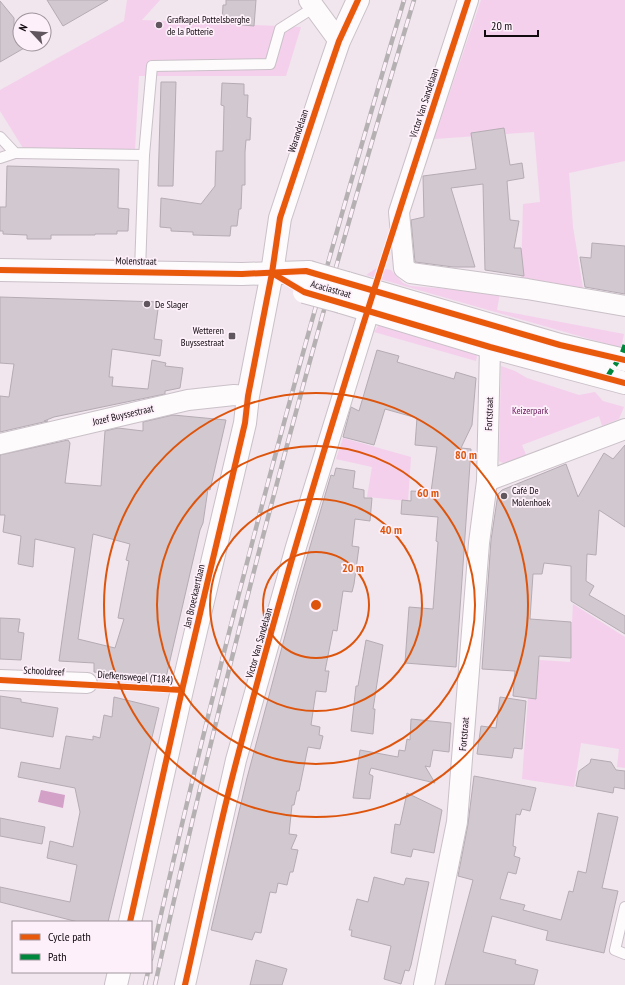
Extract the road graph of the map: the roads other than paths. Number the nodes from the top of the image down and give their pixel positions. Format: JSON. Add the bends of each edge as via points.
{"nodes":[{"id":1,"x":358,"y":0,"type":"edge"},
{"id":2,"x":468,"y":0,"type":"edge"},
{"id":3,"x":311,"y":4,"type":"edge"},
{"id":4,"x":339,"y":41,"type":"junction"},
{"id":5,"x":0,"y":137,"type":"edge"},
{"id":6,"x":15,"y":153,"type":"junction"},
{"id":7,"x":144,"y":155,"type":"junction"},
{"id":8,"x":0,"y":158,"type":"edge"},
{"id":9,"x":0,"y":270,"type":"edge"},
{"id":10,"x":140,"y":271,"type":"junction"},
{"id":11,"x":272,"y":273,"type":"junction"},
{"id":12,"x":344,"y":292,"type":"junction"},
{"id":13,"x":625,"y":306,"type":"edge"},
{"id":14,"x":369,"y":311,"type":"junction"},
{"id":15,"x":498,"y":327,"type":"junction"},
{"id":16,"x":490,"y":347,"type":"junction"},
{"id":17,"x":625,"y":360,"type":"edge"},
{"id":18,"x":625,"y":383,"type":"edge"},
{"id":19,"x":248,"y":396,"type":"junction"},
{"id":20,"x":625,"y":429,"type":"edge"},
{"id":21,"x":0,"y":444,"type":"edge"},
{"id":22,"x":487,"y":481,"type":"junction"},
{"id":23,"x":0,"y":680,"type":"edge"},
{"id":24,"x":87,"y":684,"type":"dead end"},
{"id":25,"x":625,"y":908,"type":"edge"},
{"id":26,"x":130,"y":921,"type":"edge"},
{"id":27,"x":625,"y":954,"type":"edge"},
{"id":28,"x":119,"y":973,"type":"edge"},
{"id":29,"x":116,"y":985,"type":"edge"},
{"id":30,"x":185,"y":985,"type":"edge"},
{"id":31,"x":424,"y":985,"type":"edge"}],
"edges":[{"from":1,"to":4,"type":"main road","name":"Warandelaan"},
{"from":2,"to":13,"type":"street","name":"Victor Van Sandelaan","via":[[399,212],[404,268],[411,273]]},
{"from":3,"to":4,"type":"street"},
{"from":3,"to":7,"type":"lane","via":[[280,29],[270,64],[152,66]]},
{"from":4,"to":11,"type":"main road","name":"Warandelaan","via":[[280,218]]},
{"from":5,"to":6,"type":"lane"},
{"from":6,"to":7,"type":"lane"},
{"from":6,"to":8,"type":"lane"},
{"from":7,"to":10,"type":"lane"},
{"from":9,"to":10,"type":"main road","name":"Molenstraat"},
{"from":10,"to":11,"type":"main road","name":"Molenstraat"},
{"from":11,"to":12,"type":"main road","name":"Acaciastraat","bridge":true},
{"from":11,"to":19,"type":"main road","name":"Jan Broeckaertlaan"},
{"from":12,"to":14,"type":"main road","name":"Acaciastraat"},
{"from":12,"to":15,"type":"main road","name":"Acaciastraat"},
{"from":14,"to":16,"type":"main road","name":"Acaciastraat"},
{"from":14,"to":30,"type":"street","name":"Victor Van Sandelaan","via":[[296,547],[236,760]]},
{"from":15,"to":16,"type":"main road"},
{"from":15,"to":17,"type":"main road","name":"Acaciastraat"},
{"from":16,"to":18,"type":"main road","name":"Acaciastraat"},
{"from":16,"to":22,"type":"street","name":"Fortstraat"},
{"from":19,"to":21,"type":"street","name":"Jozef Buyssestraat","via":[[188,400]]},
{"from":19,"to":26,"type":"main road","name":"Jan Broeckaertlaan","via":[[245,423]]},
{"from":20,"to":22,"type":"street"},
{"from":22,"to":31,"type":"street","name":"Fortstraat","via":[[478,551],[457,822]]},
{"from":23,"to":24,"type":"street","name":"Schooldreef"},
{"from":25,"to":27,"type":"lane","via":[[615,950]]},
{"from":28,"to":29,"type":"main road"}]}
